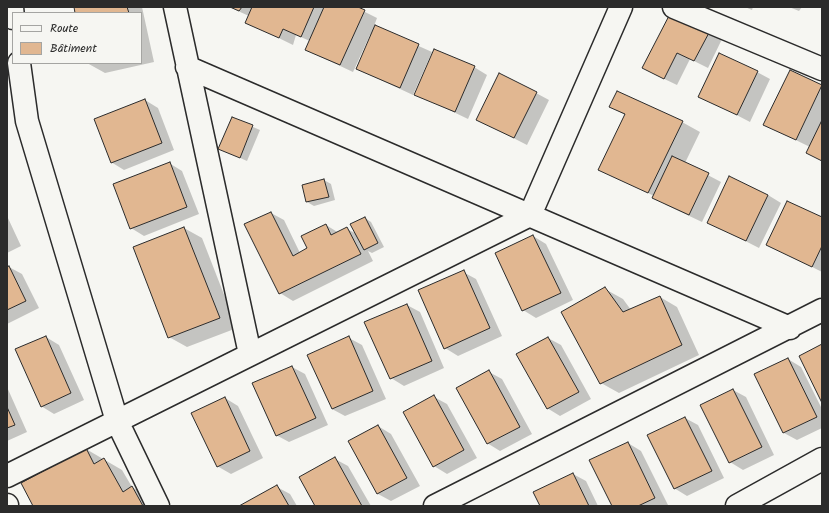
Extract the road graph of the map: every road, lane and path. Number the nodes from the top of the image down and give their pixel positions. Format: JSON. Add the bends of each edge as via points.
{"nodes":[{"id":1,"x":175,"y":7,"type":"edge"},
{"id":2,"x":621,"y":7,"type":"edge"},
{"id":3,"x":674,"y":7,"type":"edge"},
{"id":4,"x":19,"y":64,"type":"edge"},
{"id":5,"x":187,"y":67,"type":"junction"},
{"id":6,"x":822,"y":69,"type":"edge"},
{"id":7,"x":530,"y":215,"type":"junction"},
{"id":8,"x":822,"y":310,"type":"edge"},
{"id":9,"x":790,"y":328,"type":"junction"},
{"id":10,"x":250,"y":354,"type":"junction"},
{"id":11,"x":117,"y":421,"type":"junction"},
{"id":12,"x":822,"y":459,"type":"edge"},
{"id":13,"x":7,"y":476,"type":"edge"},
{"id":14,"x":158,"y":506,"type":"edge"},
{"id":15,"x":435,"y":506,"type":"edge"},
{"id":16,"x":737,"y":506,"type":"edge"}],
"edges":[{"from":1,"to":5,"type":"street"},
{"from":2,"to":7,"type":"street"},
{"from":3,"to":6,"type":"street"},
{"from":4,"to":11,"type":"street","via":[[27,122]]},
{"from":5,"to":7,"type":"street"},
{"from":5,"to":10,"type":"street"},
{"from":7,"to":9,"type":"street"},
{"from":7,"to":10,"type":"street"},
{"from":8,"to":9,"type":"street"},
{"from":9,"to":15,"type":"street"},
{"from":10,"to":11,"type":"street"},
{"from":11,"to":13,"type":"street"},
{"from":11,"to":14,"type":"street"},
{"from":12,"to":16,"type":"street"}]}
